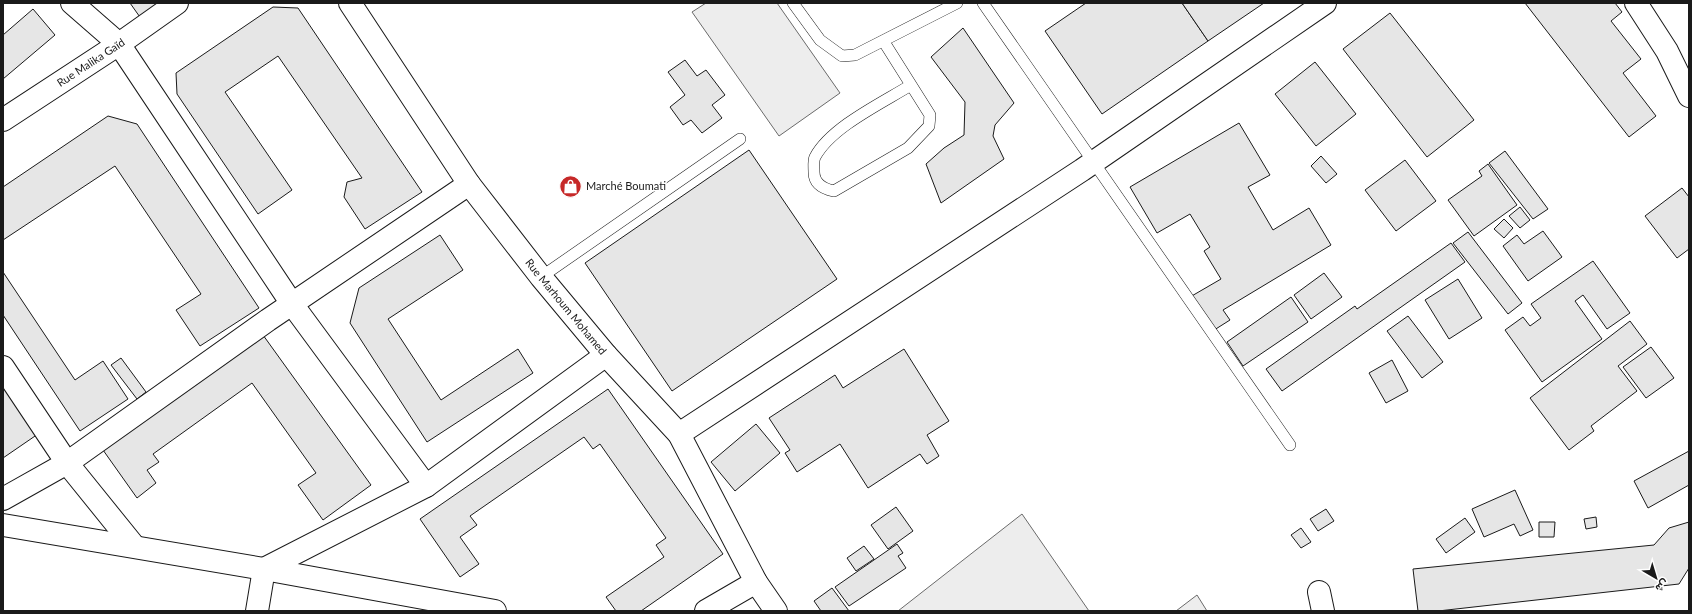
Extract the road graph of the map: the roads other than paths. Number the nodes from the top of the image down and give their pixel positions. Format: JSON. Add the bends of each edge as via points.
{"nodes":[{"id":1,"x":72,"y":3,"type":"edge"},
{"id":2,"x":177,"y":3,"type":"edge"},
{"id":3,"x":350,"y":3,"type":"edge"},
{"id":4,"x":793,"y":3,"type":"edge"},
{"id":5,"x":958,"y":3,"type":"edge"},
{"id":6,"x":983,"y":3,"type":"edge"},
{"id":7,"x":1325,"y":3,"type":"edge"},
{"id":8,"x":1636,"y":3,"type":"edge"},
{"id":9,"x":884,"y":42,"type":"junction"},
{"id":10,"x":119,"y":44,"type":"junction"},
{"id":11,"x":911,"y":85,"type":"junction"},
{"id":12,"x":1689,"y":96,"type":"edge"},
{"id":13,"x":3,"y":120,"type":"edge"},
{"id":14,"x":740,"y":140,"type":"dead end"},
{"id":15,"x":1092,"y":162,"type":"junction"},
{"id":16,"x":469,"y":184,"type":"junction"},
{"id":17,"x":541,"y":277,"type":"junction"},
{"id":18,"x":292,"y":304,"type":"junction"},
{"id":19,"x":606,"y":355,"type":"junction"},
{"id":20,"x":3,"y":367,"type":"edge"},
{"id":21,"x":679,"y":434,"type":"junction"},
{"id":22,"x":1290,"y":445,"type":"dead end"},
{"id":23,"x":67,"y":463,"type":"junction"},
{"id":24,"x":426,"y":486,"type":"junction"},
{"id":25,"x":3,"y":500,"type":"edge"},
{"id":26,"x":3,"y":525,"type":"edge"},
{"id":27,"x":134,"y":546,"type":"junction"},
{"id":28,"x":264,"y":568,"type":"junction"},
{"id":29,"x":756,"y":582,"type":"junction"},
{"id":30,"x":257,"y":611,"type":"edge"},
{"id":31,"x":495,"y":611,"type":"edge"},
{"id":32,"x":706,"y":611,"type":"edge"},
{"id":33,"x":776,"y":611,"type":"edge"}],
"edges":[{"from":1,"to":10,"type":"street"},
{"from":2,"to":10,"type":"street","name":"Rue Malika Gaïd"},
{"from":3,"to":16,"type":"street","name":"Rue Marhoum Mohamed"},
{"from":4,"to":9,"type":"lane","via":[[820,40],[842,56],[855,55]]},
{"from":5,"to":9,"type":"lane"},
{"from":6,"to":15,"type":"lane"},
{"from":7,"to":15,"type":"street"},
{"from":8,"to":12,"type":"street","via":[[1667,51]]},
{"from":9,"to":11,"type":"lane"},
{"from":10,"to":13,"type":"street","name":"Rue Malika Gaïd"},
{"from":10,"to":18,"type":"street"},
{"from":11,"to":11,"type":"lane","via":[[930,115],[929,126],[908,148],[834,191],[820,185],[814,178],[814,158],[826,141]]},
{"from":14,"to":17,"type":"lane"},
{"from":15,"to":21,"type":"street"},
{"from":15,"to":22,"type":"lane"},
{"from":16,"to":17,"type":"street","name":"Rue Marhoum Mohamed"},
{"from":16,"to":18,"type":"street"},
{"from":17,"to":19,"type":"street","name":"Rue Marhoum Mohamed"},
{"from":18,"to":23,"type":"street"},
{"from":18,"to":24,"type":"street"},
{"from":19,"to":21,"type":"street","name":"Rue Marhoum Mohamed"},
{"from":19,"to":24,"type":"street"},
{"from":20,"to":23,"type":"street"},
{"from":21,"to":29,"type":"street","name":"Rue Marhoum Mohamed"},
{"from":23,"to":25,"type":"street"},
{"from":23,"to":27,"type":"street"},
{"from":24,"to":28,"type":"street"},
{"from":26,"to":27,"type":"street"},
{"from":27,"to":28,"type":"street"},
{"from":28,"to":30,"type":"street"},
{"from":28,"to":31,"type":"street"},
{"from":29,"to":32,"type":"street"},
{"from":29,"to":33,"type":"street","name":"Rue Marhoum Mohamed"}]}
